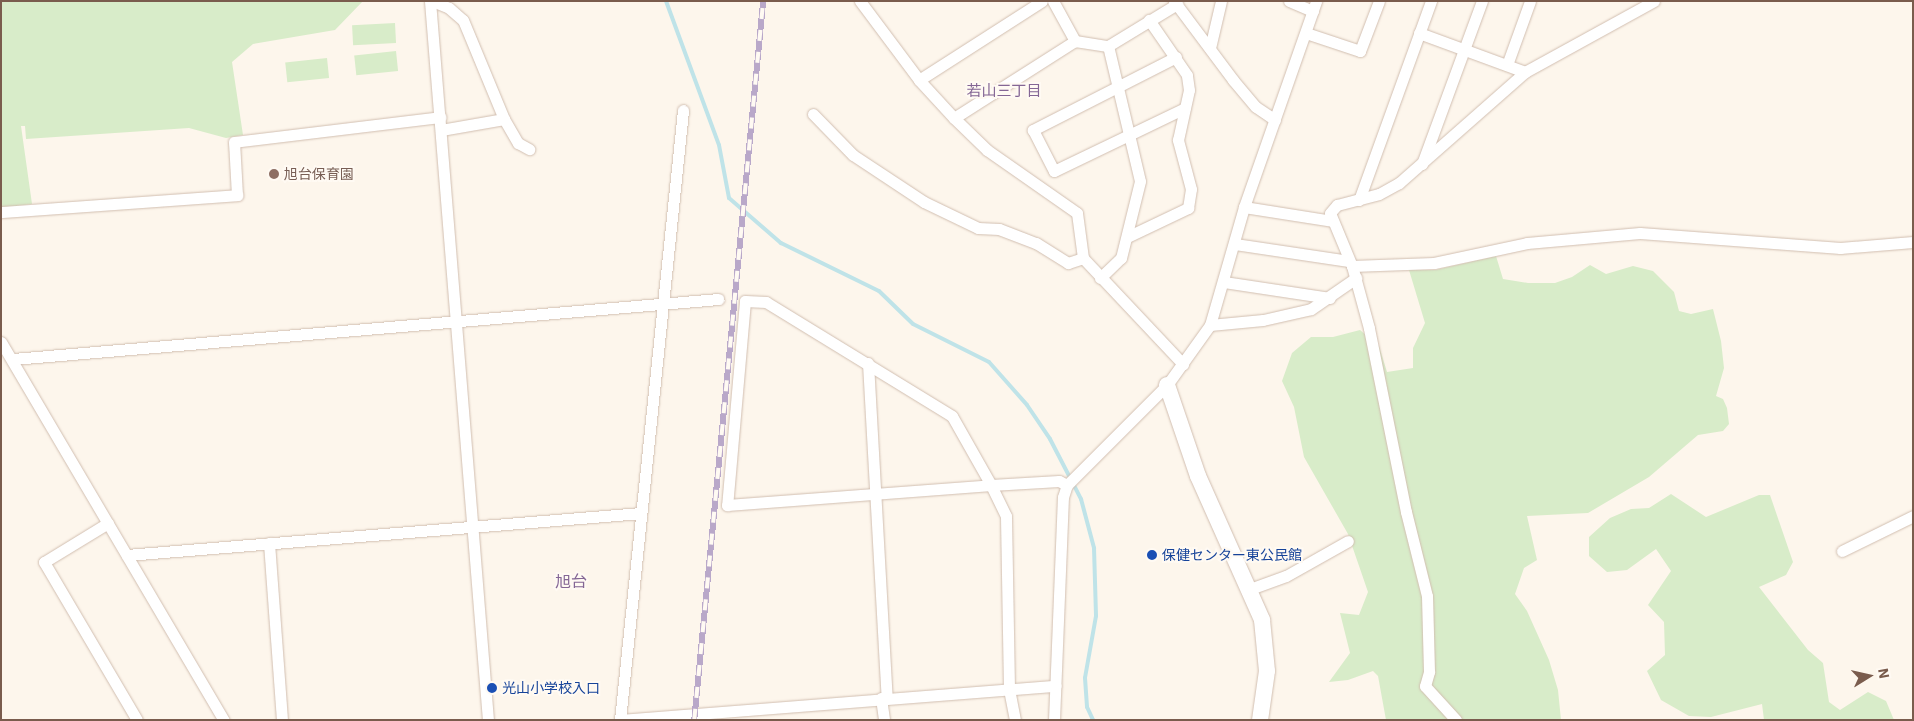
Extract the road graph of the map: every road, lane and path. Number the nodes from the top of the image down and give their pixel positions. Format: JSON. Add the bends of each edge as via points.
{"nodes":[{"id":1,"x":431,"y":1,"type":"edge"},
{"id":2,"x":860,"y":1,"type":"edge"},
{"id":3,"x":1042,"y":1,"type":"edge"},
{"id":4,"x":1053,"y":1,"type":"edge"},
{"id":5,"x":1222,"y":1,"type":"edge"},
{"id":6,"x":1289,"y":1,"type":"edge"},
{"id":7,"x":1379,"y":1,"type":"edge"},
{"id":8,"x":1431,"y":1,"type":"edge"},
{"id":9,"x":1482,"y":1,"type":"edge"},
{"id":10,"x":1530,"y":1,"type":"edge"},
{"id":11,"x":1654,"y":1,"type":"edge"},
{"id":12,"x":1176,"y":3,"type":"edge"},
{"id":13,"x":1315,"y":6,"type":"edge"},
{"id":14,"x":1149,"y":20,"type":"junction"},
{"id":15,"x":1306,"y":33,"type":"junction"},
{"id":16,"x":1420,"y":33,"type":"junction"},
{"id":17,"x":1075,"y":41,"type":"junction"},
{"id":18,"x":1108,"y":46,"type":"junction"},
{"id":19,"x":1210,"y":48,"type":"junction"},
{"id":20,"x":1464,"y":49,"type":"junction"},
{"id":21,"x":1176,"y":57,"type":"junction"},
{"id":22,"x":1506,"y":65,"type":"junction"},
{"id":23,"x":1525,"y":72,"type":"junction"},
{"id":24,"x":919,"y":80,"type":"junction"},
{"id":25,"x":1119,"y":87,"type":"junction"},
{"id":26,"x":1186,"y":108,"type":"junction"},
{"id":27,"x":683,"y":110,"type":"dead end"},
{"id":28,"x":814,"y":114,"type":"dead end"},
{"id":29,"x":440,"y":117,"type":"junction"},
{"id":30,"x":954,"y":118,"type":"junction"},
{"id":31,"x":504,"y":119,"type":"junction"},
{"id":32,"x":1275,"y":120,"type":"junction"},
{"id":33,"x":441,"y":130,"type":"junction"},
{"id":34,"x":1129,"y":134,"type":"junction"},
{"id":35,"x":529,"y":149,"type":"dead end"},
{"id":36,"x":1422,"y":166,"type":"junction"},
{"id":37,"x":1359,"y":200,"type":"junction"},
{"id":38,"x":1244,"y":207,"type":"junction"},
{"id":39,"x":1,"y":212,"type":"edge"},
{"id":40,"x":1332,"y":221,"type":"junction"},
{"id":41,"x":1127,"y":237,"type":"junction"},
{"id":42,"x":1913,"y":242,"type":"edge"},
{"id":43,"x":1235,"y":244,"type":"junction"},
{"id":44,"x":1083,"y":258,"type":"junction"},
{"id":45,"x":1351,"y":264,"type":"junction"},
{"id":46,"x":1100,"y":278,"type":"junction"},
{"id":47,"x":1356,"y":278,"type":"junction"},
{"id":48,"x":1224,"y":282,"type":"junction"},
{"id":49,"x":1330,"y":298,"type":"junction"},
{"id":50,"x":718,"y":299,"type":"dead end"},
{"id":51,"x":663,"y":304,"type":"junction"},
{"id":52,"x":456,"y":323,"type":"junction"},
{"id":53,"x":1210,"y":325,"type":"junction"},
{"id":54,"x":1,"y":342,"type":"edge"},
{"id":55,"x":13,"y":359,"type":"junction"},
{"id":56,"x":868,"y":362,"type":"junction"},
{"id":57,"x":1183,"y":364,"type":"junction"},
{"id":58,"x":1167,"y":385,"type":"junction"},
{"id":59,"x":991,"y":485,"type":"junction"},
{"id":60,"x":1067,"y":486,"type":"junction"},
{"id":61,"x":878,"y":493,"type":"junction"},
{"id":62,"x":641,"y":513,"type":"junction"},
{"id":63,"x":1913,"y":516,"type":"edge"},
{"id":64,"x":108,"y":523,"type":"junction"},
{"id":65,"x":473,"y":526,"type":"junction"},
{"id":66,"x":1348,"y":542,"type":"dead end"},
{"id":67,"x":269,"y":543,"type":"junction"},
{"id":68,"x":1842,"y":551,"type":"dead end"},
{"id":69,"x":127,"y":555,"type":"junction"},
{"id":70,"x":1250,"y":589,"type":"junction"},
{"id":71,"x":1056,"y":686,"type":"junction"},
{"id":72,"x":1009,"y":689,"type":"junction"},
{"id":73,"x":884,"y":698,"type":"junction"},
{"id":74,"x":137,"y":720,"type":"edge"},
{"id":75,"x":224,"y":720,"type":"edge"},
{"id":76,"x":282,"y":720,"type":"edge"},
{"id":77,"x":488,"y":720,"type":"edge"},
{"id":78,"x":620,"y":720,"type":"edge"},
{"id":79,"x":884,"y":720,"type":"edge"},
{"id":80,"x":1015,"y":720,"type":"edge"},
{"id":81,"x":1054,"y":720,"type":"edge"},
{"id":82,"x":1260,"y":720,"type":"edge"},
{"id":83,"x":1456,"y":720,"type":"edge"}],
"edges":[{"from":1,"to":29,"type":"street"},
{"from":1,"to":31,"type":"street","via":[[449,8],[463,20]]},
{"from":2,"to":24,"type":"street"},
{"from":3,"to":24,"type":"street"},
{"from":4,"to":17,"type":"street"},
{"from":5,"to":19,"type":"street"},
{"from":6,"to":13,"type":"street"},
{"from":7,"to":15,"type":"street","via":[[1360,51]]},
{"from":8,"to":16,"type":"street"},
{"from":9,"to":20,"type":"street"},
{"from":10,"to":22,"type":"street"},
{"from":11,"to":23,"type":"street"},
{"from":12,"to":14,"type":"street"},
{"from":12,"to":19,"type":"street"},
{"from":13,"to":15,"type":"street"},
{"from":14,"to":18,"type":"street"},
{"from":14,"to":21,"type":"street"},
{"from":15,"to":32,"type":"street"},
{"from":16,"to":20,"type":"street"},
{"from":16,"to":37,"type":"street"},
{"from":17,"to":18,"type":"street"},
{"from":17,"to":30,"type":"street"},
{"from":18,"to":25,"type":"street"},
{"from":19,"to":32,"type":"street","via":[[1256,107]]},
{"from":20,"to":22,"type":"street"},
{"from":20,"to":36,"type":"street"},
{"from":21,"to":25,"type":"street"},
{"from":21,"to":26,"type":"street","via":[[1187,75],[1190,90]]},
{"from":22,"to":23,"type":"street"},
{"from":23,"to":36,"type":"street"},
{"from":24,"to":30,"type":"street"},
{"from":25,"to":34,"type":"street"},
{"from":25,"to":34,"type":"street","via":[[1033,130],[1054,171]]},
{"from":26,"to":34,"type":"street"},
{"from":26,"to":41,"type":"street","via":[[1178,140],[1191,189],[1188,208]]},
{"from":27,"to":51,"type":"street"},
{"from":28,"to":44,"type":"street","via":[[853,155],[924,202],[978,228],[999,229],[1036,243],[1068,263]]},
{"from":29,"to":33,"type":"street"},
{"from":29,"to":39,"type":"street","via":[[234,142],[237,195]]},
{"from":30,"to":44,"type":"street","via":[[987,150],[1077,214]]},
{"from":31,"to":33,"type":"street"},
{"from":31,"to":35,"type":"street","via":[[518,143]]},
{"from":32,"to":38,"type":"street"},
{"from":33,"to":52,"type":"street"},
{"from":34,"to":41,"type":"street","via":[[1140,181]]},
{"from":36,"to":37,"type":"street","via":[[1379,194]]},
{"from":37,"to":40,"type":"street","via":[[1337,205],[1330,213]]},
{"from":38,"to":40,"type":"street"},
{"from":38,"to":43,"type":"street"},
{"from":40,"to":45,"type":"street"},
{"from":41,"to":46,"type":"street","via":[[1121,258]]},
{"from":42,"to":45,"type":"street","via":[[1840,248],[1640,233],[1527,243],[1434,263]]},
{"from":43,"to":45,"type":"street"},
{"from":43,"to":48,"type":"street"},
{"from":44,"to":46,"type":"street"},
{"from":45,"to":47,"type":"street"},
{"from":46,"to":57,"type":"street"},
{"from":47,"to":49,"type":"street"},
{"from":47,"to":83,"type":"street","via":[[1370,328],[1406,512],[1427,596],[1429,672],[1425,686]]},
{"from":48,"to":49,"type":"street"},
{"from":48,"to":53,"type":"street"},
{"from":49,"to":53,"type":"street","via":[[1311,309],[1281,316]]},
{"from":50,"to":51,"type":"street"},
{"from":51,"to":52,"type":"street"},
{"from":51,"to":62,"type":"street"},
{"from":52,"to":55,"type":"street"},
{"from":52,"to":65,"type":"street"},
{"from":53,"to":57,"type":"street"},
{"from":54,"to":55,"type":"street"},
{"from":55,"to":64,"type":"street"},
{"from":56,"to":59,"type":"street","via":[[952,416]]},
{"from":56,"to":61,"type":"street"},
{"from":56,"to":61,"type":"street","via":[[766,302],[745,302],[727,505]]},
{"from":57,"to":58,"type":"street"},
{"from":58,"to":60,"type":"street"},
{"from":58,"to":70,"type":"street","via":[[1198,476]]},
{"from":59,"to":60,"type":"street","via":[[1059,481]]},
{"from":59,"to":61,"type":"street"},
{"from":59,"to":72,"type":"street","via":[[1006,516]]},
{"from":60,"to":71,"type":"street","via":[[1063,497]]},
{"from":61,"to":73,"type":"street"},
{"from":62,"to":65,"type":"street"},
{"from":62,"to":78,"type":"street"},
{"from":63,"to":68,"type":"street"},
{"from":64,"to":69,"type":"street"},
{"from":64,"to":74,"type":"street","via":[[44,562]]},
{"from":65,"to":67,"type":"street"},
{"from":65,"to":77,"type":"street"},
{"from":66,"to":70,"type":"street","via":[[1286,576]]},
{"from":67,"to":69,"type":"street"},
{"from":67,"to":76,"type":"street"},
{"from":69,"to":75,"type":"street"},
{"from":70,"to":82,"type":"street","via":[[1266,643],[1267,671]]},
{"from":71,"to":72,"type":"street"},
{"from":71,"to":81,"type":"street"},
{"from":72,"to":73,"type":"street"},
{"from":72,"to":80,"type":"street"},
{"from":73,"to":78,"type":"street"},
{"from":73,"to":79,"type":"street"}]}
